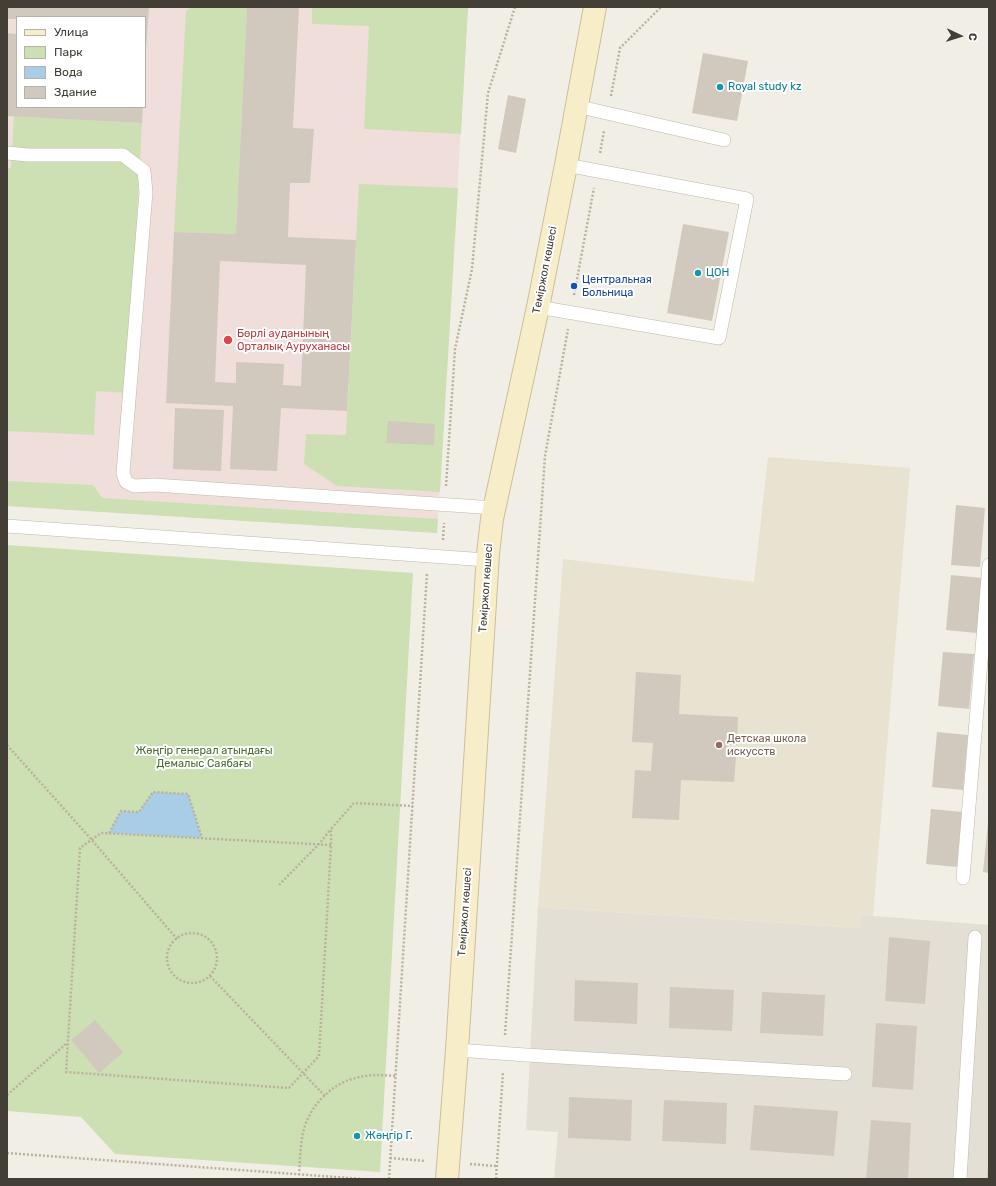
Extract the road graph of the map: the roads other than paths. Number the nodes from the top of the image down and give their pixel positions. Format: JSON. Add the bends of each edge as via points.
{"nodes":[{"id":1,"x":595,"y":7,"type":"edge"},
{"id":2,"x":576,"y":106,"type":"junction"},
{"id":3,"x":724,"y":140,"type":"dead end"},
{"id":4,"x":7,"y":153,"type":"edge"},
{"id":5,"x":566,"y":165,"type":"junction"},
{"id":6,"x":538,"y":307,"type":"junction"},
{"id":7,"x":495,"y":508,"type":"junction"},
{"id":8,"x":7,"y":526,"type":"edge"},
{"id":9,"x":487,"y":560,"type":"junction"},
{"id":10,"x":989,"y":565,"type":"edge"},
{"id":11,"x":984,"y":707,"type":"edge"},
{"id":12,"x":963,"y":878,"type":"dead end"},
{"id":13,"x":975,"y":938,"type":"dead end"},
{"id":14,"x":457,"y":1050,"type":"junction"},
{"id":15,"x":845,"y":1074,"type":"dead end"},
{"id":16,"x":447,"y":1179,"type":"edge"},
{"id":17,"x":960,"y":1179,"type":"edge"}],
"edges":[{"from":1,"to":2,"type":"street","name":"Теміржол көшесі"},
{"from":2,"to":3,"type":"lane"},
{"from":2,"to":5,"type":"street","name":"Теміржол көшесі"},
{"from":4,"to":7,"type":"lane","via":[[123,155],[144,171],[146,192],[123,473],[126,482],[134,486],[154,485]]},
{"from":5,"to":6,"type":"street","name":"Теміржол көшесі"},
{"from":5,"to":6,"type":"lane","via":[[747,199],[719,338]]},
{"from":6,"to":7,"type":"street","name":"Теміржол көшесі"},
{"from":7,"to":9,"type":"street","name":"Теміржол көшесі"},
{"from":8,"to":9,"type":"lane"},
{"from":9,"to":14,"type":"street","name":"Теміржол көшесі"},
{"from":10,"to":11,"type":"lane"},
{"from":11,"to":12,"type":"lane"},
{"from":13,"to":17,"type":"lane"},
{"from":14,"to":15,"type":"lane"},
{"from":14,"to":16,"type":"street","name":"Теміржол көшесі"}]}
